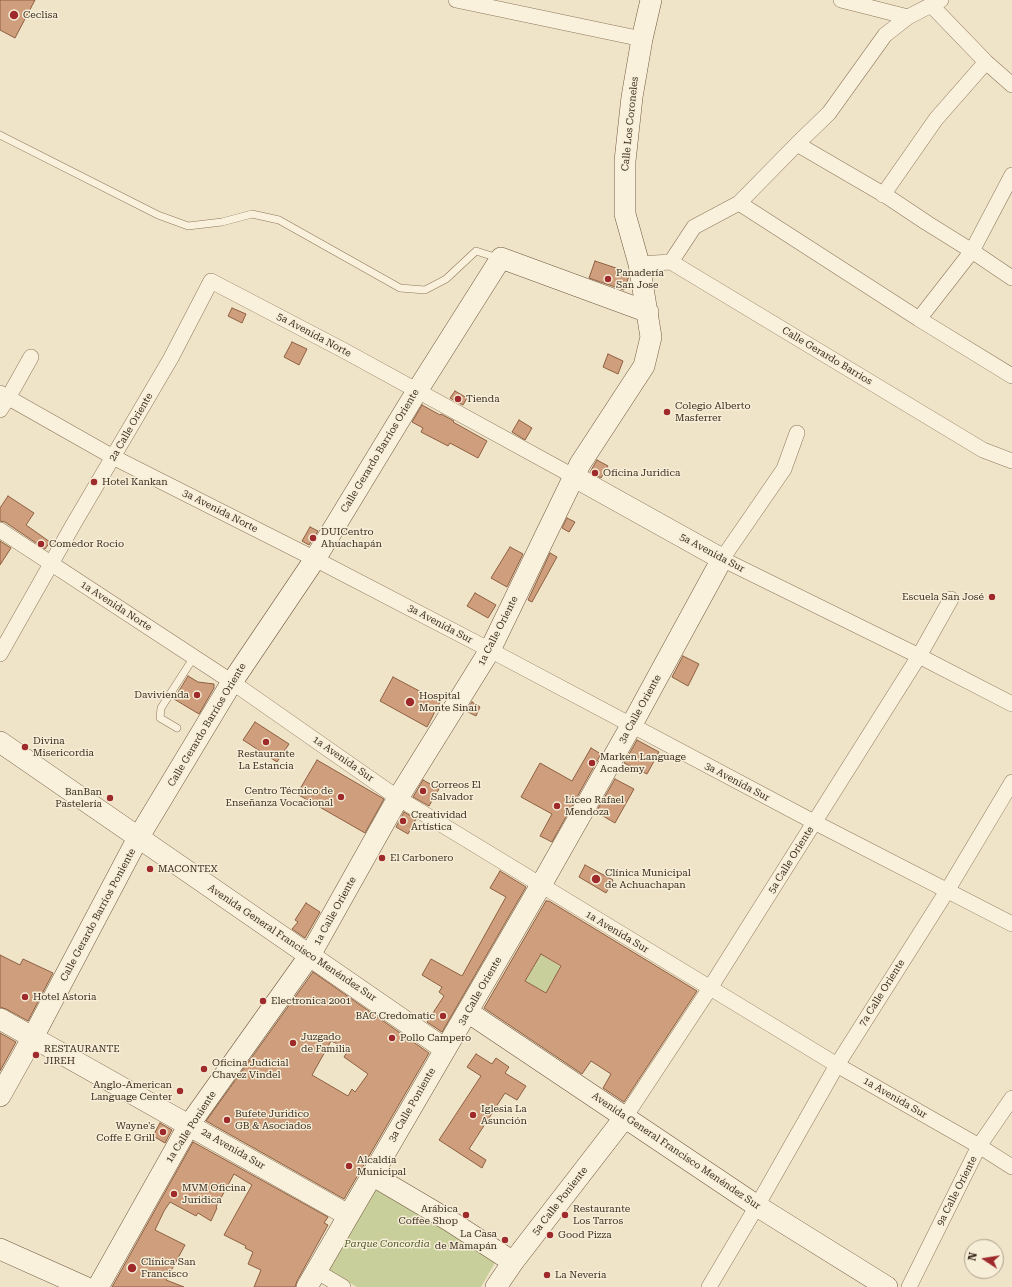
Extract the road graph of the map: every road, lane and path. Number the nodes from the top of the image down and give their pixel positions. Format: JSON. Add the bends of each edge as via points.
{"nodes":[{"id":1,"x":456,"y":0,"type":"edge"},
{"id":2,"x":651,"y":0,"type":"edge"},
{"id":3,"x":841,"y":0,"type":"edge"},
{"id":4,"x":936,"y":2,"type":"edge"},
{"id":5,"x":908,"y":17,"type":"junction"},
{"id":6,"x":642,"y":39,"type":"junction"},
{"id":7,"x":986,"y":62,"type":"junction"},
{"id":8,"x":1012,"y":85,"type":"edge"},
{"id":9,"x":0,"y":135,"type":"edge"},
{"id":10,"x":797,"y":144,"type":"junction"},
{"id":11,"x":1012,"y":175,"type":"edge"},
{"id":12,"x":883,"y":195,"type":"junction"},
{"id":13,"x":739,"y":203,"type":"junction"},
{"id":14,"x":972,"y":250,"type":"junction"},
{"id":15,"x":501,"y":258,"type":"junction"},
{"id":16,"x":671,"y":262,"type":"junction"},
{"id":17,"x":640,"y":264,"type":"junction"},
{"id":18,"x":1012,"y":278,"type":"edge"},
{"id":19,"x":211,"y":282,"type":"joint"},
{"id":20,"x":648,"y":312,"type":"junction"},
{"id":21,"x":919,"y":319,"type":"junction"},
{"id":22,"x":31,"y":358,"type":"dead end"},
{"id":23,"x":644,"y":366,"type":"joint"},
{"id":24,"x":1012,"y":376,"type":"edge"},
{"id":25,"x":417,"y":391,"type":"junction"},
{"id":26,"x":3,"y":400,"type":"edge"},
{"id":27,"x":797,"y":433,"type":"dead end"},
{"id":28,"x":113,"y":457,"type":"junction"},
{"id":29,"x":1012,"y":461,"type":"edge"},
{"id":30,"x":573,"y":476,"type":"junction"},
{"id":31,"x":0,"y":530,"type":"edge"},
{"id":32,"x":314,"y":559,"type":"junction"},
{"id":33,"x":722,"y":560,"type":"junction"},
{"id":34,"x":52,"y":563,"type":"junction"},
{"id":35,"x":951,"y":599,"type":"dead end"},
{"id":36,"x":490,"y":650,"type":"junction"},
{"id":37,"x":0,"y":654,"type":"edge"},
{"id":38,"x":919,"y":656,"type":"junction"},
{"id":39,"x":194,"y":657,"type":"junction"},
{"id":40,"x":232,"y":682,"type":"junction"},
{"id":41,"x":1012,"y":704,"type":"edge"},
{"id":42,"x":631,"y":726,"type":"junction"},
{"id":43,"x":177,"y":728,"type":"dead end"},
{"id":44,"x":0,"y":742,"type":"edge"},
{"id":45,"x":1012,"y":782,"type":"edge"},
{"id":46,"x":398,"y":798,"type":"junction"},
{"id":47,"x":814,"y":822,"type":"junction"},
{"id":48,"x":138,"y":838,"type":"junction"},
{"id":49,"x":541,"y":885,"type":"junction"},
{"id":50,"x":947,"y":891,"type":"junction"},
{"id":51,"x":1012,"y":924,"type":"edge"},
{"id":52,"x":310,"y":955,"type":"junction"},
{"id":53,"x":710,"y":988,"type":"junction"},
{"id":54,"x":468,"y":1012,"type":"junction"},
{"id":55,"x":0,"y":1019,"type":"edge"},
{"id":56,"x":33,"y":1037,"type":"junction"},
{"id":57,"x":445,"y":1049,"type":"junction"},
{"id":58,"x":837,"y":1065,"type":"junction"},
{"id":59,"x":0,"y":1096,"type":"edge"},
{"id":60,"x":1012,"y":1098,"type":"edge"},
{"id":61,"x":625,"y":1117,"type":"junction"},
{"id":62,"x":190,"y":1125,"type":"junction"},
{"id":63,"x":979,"y":1146,"type":"junction"},
{"id":64,"x":1012,"y":1167,"type":"edge"},
{"id":65,"x":372,"y":1175,"type":"junction"},
{"id":66,"x":757,"y":1206,"type":"junction"},
{"id":67,"x":348,"y":1215,"type":"junction"},
{"id":68,"x":0,"y":1249,"type":"edge"},
{"id":69,"x":507,"y":1278,"type":"edge"},
{"id":70,"x":312,"y":1279,"type":"edge"},
{"id":71,"x":912,"y":1285,"type":"edge"},
{"id":72,"x":85,"y":1287,"type":"edge"},
{"id":73,"x":98,"y":1287,"type":"edge"},
{"id":74,"x":343,"y":1287,"type":"edge"},
{"id":75,"x":709,"y":1287,"type":"edge"},
{"id":76,"x":887,"y":1287,"type":"edge"}],
"edges":[{"from":1,"to":6,"type":"street"},
{"from":2,"to":6,"type":"street","name":"Calle Los Coroneles"},
{"from":3,"to":5,"type":"street"},
{"from":4,"to":5,"type":"street"},
{"from":4,"to":7,"type":"street"},
{"from":5,"to":10,"type":"street","via":[[885,35],[830,113]]},
{"from":6,"to":17,"type":"street","name":"Calle Los Coroneles","via":[[625,161],[625,214]]},
{"from":7,"to":8,"type":"street"},
{"from":7,"to":12,"type":"street","via":[[936,119]]},
{"from":9,"to":15,"type":"lane","via":[[158,215],[188,226],[222,222],[252,214],[278,220],[400,288],[425,290],[446,279],[476,251]]},
{"from":10,"to":12,"type":"street"},
{"from":10,"to":13,"type":"street"},
{"from":11,"to":14,"type":"street"},
{"from":12,"to":14,"type":"street"},
{"from":13,"to":16,"type":"street","via":[[694,227]]},
{"from":13,"to":21,"type":"street"},
{"from":14,"to":18,"type":"street"},
{"from":14,"to":21,"type":"street"},
{"from":15,"to":20,"type":"street"},
{"from":15,"to":25,"type":"street","name":"Calle Gerardo Barrios Oriente"},
{"from":16,"to":17,"type":"street"},
{"from":16,"to":29,"type":"street","name":"Calle Gerardo Barrios","via":[[983,450]]},
{"from":17,"to":20,"type":"street","name":"Calle Los Coroneles"},
{"from":19,"to":25,"type":"street","name":"5a Avenida Norte"},
{"from":19,"to":28,"type":"street","name":"2a Calle Oriente","via":[[171,358]]},
{"from":20,"to":23,"type":"street","name":"Calle Los Coroneles","via":[[651,337]]},
{"from":21,"to":24,"type":"street"},
{"from":22,"to":26,"type":"street"},
{"from":23,"to":30,"type":"street","name":"1a Calle Oriente"},
{"from":25,"to":30,"type":"street","name":"5a Avenida Sur"},
{"from":25,"to":32,"type":"street","name":"Calle Gerardo Barrios Oriente"},
{"from":26,"to":28,"type":"street","name":"3a Avenida Norte"},
{"from":27,"to":33,"type":"street","name":"3a Calle Oriente","via":[[784,469]]},
{"from":28,"to":32,"type":"street","name":"3a Avenida Norte"},
{"from":28,"to":34,"type":"street","name":"2a Calle Oriente"},
{"from":30,"to":33,"type":"street","name":"5a Avenida Sur"},
{"from":30,"to":36,"type":"street","name":"1a Calle Oriente"},
{"from":31,"to":34,"type":"street","name":"1a Avenida Norte"},
{"from":32,"to":36,"type":"street","name":"3a Avenida Sur"},
{"from":32,"to":40,"type":"street","name":"Calle Gerardo Barrios Oriente"},
{"from":33,"to":38,"type":"street","name":"5a Avenida Sur"},
{"from":33,"to":42,"type":"street","name":"3a Calle Oriente"},
{"from":34,"to":37,"type":"street","name":"2a Calle Oriente"},
{"from":34,"to":39,"type":"street","name":"1a Avenida Norte"},
{"from":35,"to":38,"type":"street","name":"5a Calle Oriente"},
{"from":36,"to":42,"type":"street","name":"3a Avenida Sur"},
{"from":36,"to":46,"type":"street","name":"1a Calle Oriente"},
{"from":38,"to":41,"type":"street","name":"5a Avenida Sur"},
{"from":38,"to":47,"type":"street","name":"5a Calle Oriente"},
{"from":39,"to":40,"type":"street","name":"1a Avenida Norte"},
{"from":39,"to":43,"type":"lane","via":[[161,708],[160,718]]},
{"from":40,"to":46,"type":"street","name":"1a Avenida Sur"},
{"from":40,"to":48,"type":"street","name":"Calle Gerardo Barrios Oriente"},
{"from":42,"to":47,"type":"street","name":"3a Avenida Sur"},
{"from":42,"to":49,"type":"street","name":"3a Calle Oriente"},
{"from":44,"to":48,"type":"street","name":"Avenida General Francisco Menéndez Sur"},
{"from":45,"to":50,"type":"street","name":"7a Calle Oriente"},
{"from":46,"to":49,"type":"street","name":"1a Avenida Sur"},
{"from":46,"to":52,"type":"street","name":"1a Calle Oriente"},
{"from":47,"to":50,"type":"street","name":"3a Avenida Sur"},
{"from":47,"to":53,"type":"street","name":"5a Calle Oriente"},
{"from":48,"to":52,"type":"street","name":"Avenida General Francisco Menéndez Sur"},
{"from":48,"to":56,"type":"street","name":"Calle Gerardo Barrios Poniente"},
{"from":49,"to":53,"type":"street","name":"1a Avenida Sur"},
{"from":49,"to":54,"type":"street","name":"3a Calle Oriente"},
{"from":50,"to":51,"type":"street","name":"3a Avenida Sur"},
{"from":50,"to":58,"type":"street","name":"7a Calle Oriente"},
{"from":52,"to":57,"type":"street","name":"Avenida General Francisco Menéndez Sur"},
{"from":52,"to":62,"type":"street","name":"1a Calle Poniente"},
{"from":53,"to":58,"type":"street","name":"1a Avenida Sur"},
{"from":53,"to":61,"type":"street","name":"5a Calle Oriente"},
{"from":54,"to":57,"type":"street","name":"3a Calle Oriente"},
{"from":54,"to":61,"type":"street","name":"Avenida General Francisco Menéndez Sur"},
{"from":55,"to":56,"type":"street","name":"2a Avenida Sur"},
{"from":56,"to":59,"type":"street","name":"Calle Gerardo Barrios Poniente"},
{"from":56,"to":62,"type":"street","name":"2a Avenida Sur"},
{"from":57,"to":65,"type":"street","name":"3a Calle Poniente"},
{"from":58,"to":63,"type":"street","name":"1a Avenida Sur"},
{"from":58,"to":66,"type":"street","name":"7a Calle Oriente"},
{"from":60,"to":63,"type":"street","name":"9a Calle Oriente"},
{"from":61,"to":66,"type":"street","name":"Avenida General Francisco Menéndez Sur"},
{"from":61,"to":69,"type":"street","name":"5a Calle Poniente"},
{"from":62,"to":67,"type":"street","name":"2a Avenida Sur"},
{"from":62,"to":73,"type":"street","name":"1a Calle Poniente"},
{"from":63,"to":64,"type":"street","name":"1a Avenida Sur"},
{"from":63,"to":71,"type":"street","name":"9a Calle Oriente"},
{"from":65,"to":67,"type":"street","name":"3a Calle Poniente"},
{"from":65,"to":69,"type":"street","via":[[450,1221]]},
{"from":66,"to":75,"type":"street","name":"7a Calle Oriente"},
{"from":66,"to":76,"type":"street","name":"Avenida General Francisco Menéndez Sur"},
{"from":67,"to":70,"type":"street","name":"3a Calle Poniente"},
{"from":68,"to":72,"type":"street"},
{"from":70,"to":74,"type":"street"}]}
